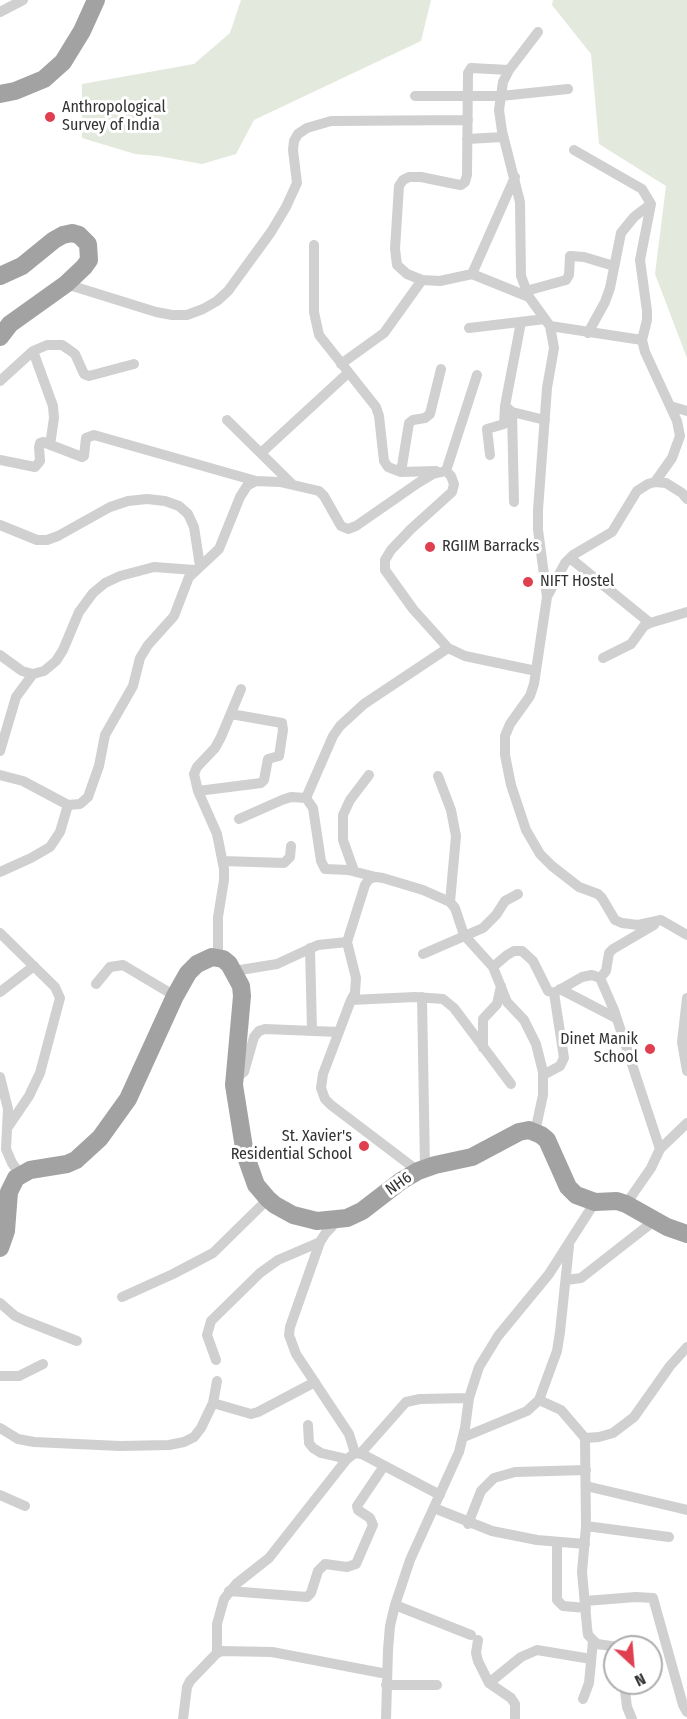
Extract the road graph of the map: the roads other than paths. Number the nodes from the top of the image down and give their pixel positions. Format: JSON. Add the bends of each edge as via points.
{"nodes":[{"id":1,"x":23,"y":0,"type":"edge"},
{"id":2,"x":96,"y":0,"type":"edge"},
{"id":3,"x":0,"y":12,"type":"edge"},
{"id":4,"x":538,"y":32,"type":"dead end"},
{"id":5,"x":509,"y":70,"type":"junction"},
{"id":6,"x":568,"y":89,"type":"dead end"},
{"id":7,"x":0,"y":94,"type":"edge"},
{"id":8,"x":415,"y":96,"type":"dead end"},
{"id":9,"x":468,"y":96,"type":"junction"},
{"id":10,"x":501,"y":96,"type":"junction"},
{"id":11,"x":468,"y":120,"type":"junction"},
{"id":12,"x":503,"y":137,"type":"junction"},
{"id":13,"x":467,"y":139,"type":"junction"},
{"id":14,"x":573,"y":150,"type":"dead end"},
{"id":15,"x":515,"y":177,"type":"junction"},
{"id":16,"x":651,"y":204,"type":"junction"},
{"id":17,"x":314,"y":245,"type":"dead end"},
{"id":18,"x":614,"y":266,"type":"junction"},
{"id":19,"x":472,"y":274,"type":"junction"},
{"id":20,"x":0,"y":276,"type":"edge"},
{"id":21,"x":422,"y":280,"type":"junction"},
{"id":22,"x":66,"y":284,"type":"junction"},
{"id":23,"x":527,"y":294,"type":"junction"},
{"id":24,"x":521,"y":322,"type":"junction"},
{"id":25,"x":548,"y":323,"type":"junction"},
{"id":26,"x":469,"y":328,"type":"dead end"},
{"id":27,"x":588,"y":333,"type":"junction"},
{"id":28,"x":0,"y":337,"type":"edge"},
{"id":29,"x":642,"y":340,"type":"junction"},
{"id":30,"x":33,"y":351,"type":"junction"},
{"id":31,"x":134,"y":364,"type":"dead end"},
{"id":32,"x":344,"y":369,"type":"junction"},
{"id":33,"x":441,"y":369,"type":"dead end"},
{"id":34,"x":477,"y":375,"type":"dead end"},
{"id":35,"x":0,"y":381,"type":"edge"},
{"id":36,"x":670,"y":406,"type":"junction"},
{"id":37,"x":508,"y":409,"type":"junction"},
{"id":38,"x":687,"y":411,"type":"edge"},
{"id":39,"x":228,"y":420,"type":"dead end"},
{"id":40,"x":545,"y":420,"type":"junction"},
{"id":41,"x":50,"y":444,"type":"junction"},
{"id":42,"x":261,"y":453,"type":"junction"},
{"id":43,"x":490,"y":455,"type":"dead end"},
{"id":44,"x":0,"y":460,"type":"edge"},
{"id":45,"x":443,"y":471,"type":"junction"},
{"id":46,"x":400,"y":472,"type":"junction"},
{"id":47,"x":256,"y":481,"type":"junction"},
{"id":48,"x":656,"y":482,"type":"junction"},
{"id":49,"x":292,"y":484,"type":"junction"},
{"id":50,"x":687,"y":499,"type":"edge"},
{"id":51,"x":514,"y":502,"type":"dead end"},
{"id":52,"x":0,"y":525,"type":"edge"},
{"id":53,"x":570,"y":558,"type":"junction"},
{"id":54,"x":198,"y":568,"type":"junction"},
{"id":55,"x":547,"y":597,"type":"junction"},
{"id":56,"x":687,"y":612,"type":"edge"},
{"id":57,"x":650,"y":623,"type":"junction"},
{"id":58,"x":448,"y":648,"type":"junction"},
{"id":59,"x":0,"y":655,"type":"edge"},
{"id":60,"x":603,"y":658,"type":"dead end"},
{"id":61,"x":536,"y":671,"type":"junction"},
{"id":62,"x":33,"y":674,"type":"junction"},
{"id":63,"x":241,"y":689,"type":"dead end"},
{"id":64,"x":231,"y":714,"type":"junction"},
{"id":65,"x":0,"y":752,"type":"edge"},
{"id":66,"x":0,"y":775,"type":"edge"},
{"id":67,"x":369,"y":776,"type":"dead end"},
{"id":68,"x":438,"y":776,"type":"dead end"},
{"id":69,"x":198,"y":791,"type":"junction"},
{"id":70,"x":306,"y":798,"type":"junction"},
{"id":71,"x":68,"y":805,"type":"junction"},
{"id":72,"x":238,"y":819,"type":"dead end"},
{"id":73,"x":291,"y":846,"type":"dead end"},
{"id":74,"x":223,"y":861,"type":"junction"},
{"id":75,"x":354,"y":871,"type":"junction"},
{"id":76,"x":0,"y":872,"type":"edge"},
{"id":77,"x":376,"y":877,"type":"junction"},
{"id":78,"x":518,"y":894,"type":"dead end"},
{"id":79,"x":450,"y":902,"type":"junction"},
{"id":80,"x":661,"y":920,"type":"junction"},
{"id":81,"x":0,"y":933,"type":"edge"},
{"id":82,"x":464,"y":935,"type":"junction"},
{"id":83,"x":687,"y":935,"type":"edge"},
{"id":84,"x":347,"y":942,"type":"junction"},
{"id":85,"x":310,"y":948,"type":"junction"},
{"id":86,"x":423,"y":954,"type":"dead end"},
{"id":87,"x":218,"y":957,"type":"junction"},
{"id":88,"x":34,"y":966,"type":"junction"},
{"id":89,"x":493,"y":967,"type":"junction"},
{"id":90,"x":234,"y":971,"type":"junction"},
{"id":91,"x":600,"y":978,"type":"junction"},
{"id":92,"x":96,"y":984,"type":"dead end"},
{"id":93,"x":501,"y":986,"type":"junction"},
{"id":94,"x":557,"y":991,"type":"junction"},
{"id":95,"x":0,"y":992,"type":"edge"},
{"id":96,"x":175,"y":996,"type":"junction"},
{"id":97,"x":423,"y":997,"type":"junction"},
{"id":98,"x":687,"y":998,"type":"edge"},
{"id":99,"x":351,"y":1000,"type":"junction"},
{"id":100,"x":616,"y":1018,"type":"junction"},
{"id":101,"x":312,"y":1031,"type":"junction"},
{"id":102,"x":339,"y":1032,"type":"junction"},
{"id":103,"x":685,"y":1047,"type":"edge"},
{"id":104,"x":483,"y":1048,"type":"junction"},
{"id":105,"x":687,"y":1071,"type":"edge"},
{"id":106,"x":543,"y":1075,"type":"junction"},
{"id":107,"x":0,"y":1077,"type":"edge"},
{"id":108,"x":234,"y":1079,"type":"junction"},
{"id":109,"x":511,"y":1084,"type":"dead end"},
{"id":110,"x":4,"y":1107,"type":"edge"},
{"id":111,"x":687,"y":1123,"type":"edge"},
{"id":112,"x":8,"y":1127,"type":"junction"},
{"id":113,"x":535,"y":1131,"type":"junction"},
{"id":114,"x":660,"y":1149,"type":"junction"},
{"id":115,"x":422,"y":1169,"type":"junction"},
{"id":116,"x":20,"y":1174,"type":"junction"},
{"id":117,"x":268,"y":1199,"type":"junction"},
{"id":118,"x":595,"y":1202,"type":"junction"},
{"id":119,"x":626,"y":1204,"type":"junction"},
{"id":120,"x":338,"y":1220,"type":"junction"},
{"id":121,"x":654,"y":1221,"type":"junction"},
{"id":122,"x":687,"y":1234,"type":"edge"},
{"id":123,"x":320,"y":1242,"type":"junction"},
{"id":124,"x":569,"y":1244,"type":"junction"},
{"id":125,"x":0,"y":1248,"type":"edge"},
{"id":126,"x":566,"y":1280,"type":"junction"},
{"id":127,"x":122,"y":1297,"type":"dead end"},
{"id":128,"x":0,"y":1303,"type":"edge"},
{"id":129,"x":77,"y":1341,"type":"dead end"},
{"id":130,"x":687,"y":1347,"type":"edge"},
{"id":131,"x":216,"y":1360,"type":"dead end"},
{"id":132,"x":44,"y":1364,"type":"dead end"},
{"id":133,"x":0,"y":1376,"type":"edge"},
{"id":134,"x":217,"y":1382,"type":"dead end"},
{"id":135,"x":315,"y":1382,"type":"junction"},
{"id":136,"x":469,"y":1398,"type":"junction"},
{"id":137,"x":539,"y":1400,"type":"junction"},
{"id":138,"x":213,"y":1403,"type":"junction"},
{"id":139,"x":308,"y":1425,"type":"dead end"},
{"id":140,"x":0,"y":1428,"type":"edge"},
{"id":141,"x":464,"y":1437,"type":"junction"},
{"id":142,"x":585,"y":1438,"type":"junction"},
{"id":143,"x":354,"y":1455,"type":"junction"},
{"id":144,"x":384,"y":1466,"type":"junction"},
{"id":145,"x":586,"y":1470,"type":"junction"},
{"id":146,"x":586,"y":1486,"type":"junction"},
{"id":147,"x":0,"y":1495,"type":"edge"},
{"id":148,"x":440,"y":1495,"type":"junction"},
{"id":149,"x":25,"y":1506,"type":"dead end"},
{"id":150,"x":434,"y":1508,"type":"junction"},
{"id":151,"x":687,"y":1510,"type":"edge"},
{"id":152,"x":468,"y":1524,"type":"junction"},
{"id":153,"x":586,"y":1526,"type":"junction"},
{"id":154,"x":669,"y":1537,"type":"dead end"},
{"id":155,"x":557,"y":1542,"type":"junction"},
{"id":156,"x":585,"y":1544,"type":"junction"},
{"id":157,"x":229,"y":1591,"type":"junction"},
{"id":158,"x":585,"y":1604,"type":"junction"},
{"id":159,"x":395,"y":1605,"type":"junction"},
{"id":160,"x":593,"y":1641,"type":"junction"},
{"id":161,"x":603,"y":1645,"type":"edge"},
{"id":162,"x":217,"y":1653,"type":"junction"},
{"id":163,"x":591,"y":1659,"type":"junction"},
{"id":164,"x":386,"y":1680,"type":"junction"},
{"id":165,"x":489,"y":1683,"type":"junction"},
{"id":166,"x":437,"y":1685,"type":"dead end"},
{"id":167,"x":626,"y":1695,"type":"edge"},
{"id":168,"x":583,"y":1699,"type":"dead end"},
{"id":169,"x":687,"y":1712,"type":"edge"},
{"id":170,"x":183,"y":1719,"type":"edge"},
{"id":171,"x":386,"y":1719,"type":"edge"},
{"id":172,"x":515,"y":1719,"type":"edge"},
{"id":173,"x":632,"y":1719,"type":"edge"}],
"edges":[{"from":1,"to":3,"type":"street"},
{"from":2,"to":7,"type":"highway","via":[[63,62],[44,79]]},
{"from":4,"to":5,"type":"street"},
{"from":5,"to":9,"type":"street","via":[[471,68]]},
{"from":5,"to":10,"type":"street"},
{"from":6,"to":10,"type":"street"},
{"from":8,"to":9,"type":"street"},
{"from":9,"to":10,"type":"street"},
{"from":9,"to":11,"type":"street"},
{"from":10,"to":12,"type":"street"},
{"from":11,"to":13,"type":"street"},
{"from":11,"to":22,"type":"street","via":[[331,121],[298,134],[293,150],[297,183],[286,207],[228,291],[203,309],[172,315]]},
{"from":12,"to":13,"type":"street"},
{"from":12,"to":15,"type":"street"},
{"from":13,"to":21,"type":"street","via":[[465,182],[460,185],[409,177],[399,186],[397,265]]},
{"from":14,"to":16,"type":"street","via":[[642,189]]},
{"from":15,"to":19,"type":"street"},
{"from":15,"to":23,"type":"street","via":[[520,202],[520,270]]},
{"from":16,"to":18,"type":"street","via":[[621,232]]},
{"from":16,"to":29,"type":"street","via":[[640,260],[647,311]]},
{"from":17,"to":32,"type":"street","via":[[316,325],[324,344]]},
{"from":18,"to":23,"type":"street","via":[[570,256],[566,280]]},
{"from":18,"to":27,"type":"street","via":[[605,302]]},
{"from":19,"to":21,"type":"street","via":[[440,281]]},
{"from":19,"to":23,"type":"street"},
{"from":20,"to":22,"type":"highway","via":[[22,266],[54,240],[72,233],[88,244],[89,260]]},
{"from":21,"to":32,"type":"street","via":[[384,333]]},
{"from":22,"to":28,"type":"highway","via":[[10,324]]},
{"from":23,"to":25,"type":"street"},
{"from":24,"to":25,"type":"street"},
{"from":24,"to":26,"type":"street"},
{"from":24,"to":37,"type":"street"},
{"from":25,"to":27,"type":"street"},
{"from":25,"to":40,"type":"street","via":[[554,348]]},
{"from":27,"to":29,"type":"street"},
{"from":29,"to":36,"type":"street"},
{"from":30,"to":31,"type":"street","via":[[47,345],[62,345],[75,354],[84,374],[89,376]]},
{"from":30,"to":35,"type":"street"},
{"from":30,"to":41,"type":"street","via":[[53,406]]},
{"from":32,"to":42,"type":"street"},
{"from":32,"to":46,"type":"street","via":[[376,407],[381,452],[388,467]]},
{"from":33,"to":46,"type":"street","via":[[430,414],[409,423]]},
{"from":34,"to":45,"type":"street"},
{"from":36,"to":38,"type":"street"},
{"from":36,"to":48,"type":"street","via":[[680,436],[672,458]]},
{"from":37,"to":40,"type":"street"},
{"from":37,"to":43,"type":"street","via":[[504,424],[487,429]]},
{"from":37,"to":51,"type":"street"},
{"from":39,"to":42,"type":"street"},
{"from":40,"to":55,"type":"street","via":[[538,531]]},
{"from":41,"to":44,"type":"street","via":[[40,443],[40,461],[35,467]]},
{"from":41,"to":47,"type":"street","via":[[82,457],[86,438],[94,435]]},
{"from":42,"to":49,"type":"street"},
{"from":45,"to":46,"type":"street"},
{"from":45,"to":49,"type":"street","via":[[348,529],[341,526],[319,491]]},
{"from":45,"to":58,"type":"street","via":[[451,476],[452,492],[391,550],[385,570]]},
{"from":47,"to":49,"type":"street"},
{"from":47,"to":54,"type":"street","via":[[240,497],[219,549]]},
{"from":48,"to":50,"type":"street","via":[[666,483]]},
{"from":48,"to":53,"type":"street","via":[[637,491],[612,532]]},
{"from":52,"to":54,"type":"street","via":[[46,540],[128,501],[165,501],[180,506],[188,514],[194,528]]},
{"from":53,"to":55,"type":"street"},
{"from":53,"to":57,"type":"street"},
{"from":54,"to":62,"type":"street","via":[[154,567],[105,583],[79,612],[56,661]]},
{"from":54,"to":71,"type":"street","via":[[189,577],[174,616],[140,658],[133,686],[105,735],[88,797],[80,804]]},
{"from":55,"to":61,"type":"street"},
{"from":56,"to":57,"type":"street"},
{"from":57,"to":60,"type":"street","via":[[631,644]]},
{"from":58,"to":61,"type":"street","via":[[465,656]]},
{"from":58,"to":70,"type":"street","via":[[364,704],[340,726]]},
{"from":59,"to":62,"type":"street"},
{"from":61,"to":80,"type":"street","via":[[530,696],[510,724],[504,746],[511,785],[526,830],[546,860],[571,882],[603,898],[615,920],[628,925]]},
{"from":62,"to":65,"type":"street","via":[[16,697]]},
{"from":63,"to":64,"type":"street"},
{"from":64,"to":69,"type":"street","via":[[215,748],[194,774]]},
{"from":64,"to":69,"type":"street","via":[[282,723],[279,756],[268,759],[261,783]]},
{"from":66,"to":71,"type":"street","via":[[23,781]]},
{"from":67,"to":75,"type":"street","via":[[343,815],[343,840]]},
{"from":68,"to":79,"type":"street","via":[[456,836]]},
{"from":69,"to":74,"type":"street","via":[[217,834]]},
{"from":70,"to":72,"type":"street","via":[[291,797]]},
{"from":70,"to":75,"type":"street","via":[[313,808],[322,866]]},
{"from":71,"to":76,"type":"street","via":[[60,832],[50,847]]},
{"from":73,"to":74,"type":"street","via":[[290,857],[284,863]]},
{"from":74,"to":87,"type":"street"},
{"from":75,"to":77,"type":"street"},
{"from":77,"to":79,"type":"street"},
{"from":77,"to":84,"type":"street","via":[[365,885]]},
{"from":78,"to":82,"type":"street","via":[[505,901],[483,928]]},
{"from":79,"to":82,"type":"street"},
{"from":80,"to":83,"type":"street"},
{"from":80,"to":91,"type":"street","via":[[613,949]]},
{"from":81,"to":88,"type":"street"},
{"from":82,"to":86,"type":"street"},
{"from":82,"to":89,"type":"street"},
{"from":84,"to":85,"type":"street"},
{"from":84,"to":99,"type":"street","via":[[357,986]]},
{"from":85,"to":90,"type":"street","via":[[277,964]]},
{"from":85,"to":101,"type":"street"},
{"from":87,"to":90,"type":"highway"},
{"from":87,"to":96,"type":"highway","via":[[197,964]]},
{"from":88,"to":95,"type":"street"},
{"from":88,"to":112,"type":"street","via":[[55,987],[60,998],[40,1073]]},
{"from":89,"to":93,"type":"street"},
{"from":89,"to":94,"type":"street","via":[[507,955],[522,951],[533,960],[548,991]]},
{"from":90,"to":108,"type":"highway","name":"NH6","number":"NH6","via":[[241,986]]},
{"from":91,"to":94,"type":"street","via":[[582,977]]},
{"from":91,"to":100,"type":"street"},
{"from":92,"to":96,"type":"street","via":[[110,967],[123,965]]},
{"from":93,"to":104,"type":"street","via":[[497,1004],[483,1019]]},
{"from":93,"to":106,"type":"street","via":[[507,1002],[531,1032]]},
{"from":94,"to":100,"type":"street"},
{"from":94,"to":106,"type":"street","via":[[564,1058],[560,1066]]},
{"from":96,"to":116,"type":"highway","via":[[128,1099],[100,1138],[76,1160]]},
{"from":97,"to":99,"type":"street"},
{"from":97,"to":104,"type":"street","via":[[449,1003]]},
{"from":97,"to":115,"type":"street"},
{"from":98,"to":103,"type":"street","via":[[682,1026]]},
{"from":99,"to":102,"type":"street"},
{"from":100,"to":114,"type":"street"},
{"from":101,"to":102,"type":"street"},
{"from":101,"to":108,"type":"street","via":[[259,1031],[244,1072]]},
{"from":102,"to":115,"type":"street","via":[[323,1074],[321,1088],[325,1099]]},
{"from":103,"to":105,"type":"street"},
{"from":104,"to":109,"type":"street"},
{"from":106,"to":113,"type":"street"},
{"from":107,"to":110,"type":"street"},
{"from":108,"to":117,"type":"highway","name":"NH6","number":"NH6","via":[[248,1165],[256,1185]]},
{"from":110,"to":112,"type":"street"},
{"from":111,"to":114,"type":"street"},
{"from":112,"to":116,"type":"street","via":[[6,1149]]},
{"from":113,"to":115,"type":"highway","name":"NH6","number":"NH6","via":[[519,1132],[471,1157]]},
{"from":113,"to":118,"type":"highway","via":[[547,1140],[568,1187],[576,1195]]},
{"from":114,"to":119,"type":"street"},
{"from":115,"to":120,"type":"highway","name":"NH6","number":"NH6","via":[[362,1211]]},
{"from":116,"to":125,"type":"highway","via":[[9,1192],[7,1225]]},
{"from":117,"to":120,"type":"highway","name":"NH6","number":"NH6","via":[[307,1219]]},
{"from":117,"to":127,"type":"street","via":[[213,1253]]},
{"from":118,"to":119,"type":"highway"},
{"from":118,"to":124,"type":"street"},
{"from":119,"to":121,"type":"highway"},
{"from":120,"to":123,"type":"street"},
{"from":121,"to":122,"type":"highway"},
{"from":121,"to":126,"type":"street","via":[[581,1278]]},
{"from":123,"to":131,"type":"street","via":[[278,1260],[260,1273],[211,1321],[207,1335]]},
{"from":123,"to":135,"type":"street","via":[[289,1335],[296,1354]]},
{"from":124,"to":126,"type":"street"},
{"from":124,"to":136,"type":"street","via":[[486,1354]]},
{"from":126,"to":137,"type":"street","via":[[556,1351]]},
{"from":128,"to":129,"type":"street","via":[[15,1316]]},
{"from":130,"to":142,"type":"street","via":[[634,1417],[606,1435]]},
{"from":132,"to":133,"type":"street","via":[[19,1376]]},
{"from":134,"to":138,"type":"street"},
{"from":135,"to":138,"type":"street","via":[[251,1414]]},
{"from":135,"to":143,"type":"street","via":[[349,1434]]},
{"from":136,"to":141,"type":"street"},
{"from":136,"to":143,"type":"street","via":[[406,1402]]},
{"from":137,"to":141,"type":"street","via":[[527,1411]]},
{"from":137,"to":142,"type":"street","via":[[561,1410]]},
{"from":138,"to":140,"type":"street","via":[[194,1437],[169,1445],[34,1442],[18,1439]]},
{"from":139,"to":143,"type":"street","via":[[313,1448],[321,1453]]},
{"from":141,"to":148,"type":"street"},
{"from":142,"to":145,"type":"street"},
{"from":143,"to":144,"type":"street"},
{"from":143,"to":157,"type":"street","via":[[269,1558]]},
{"from":144,"to":148,"type":"street"},
{"from":144,"to":157,"type":"street","via":[[357,1506],[373,1526],[356,1564],[325,1564],[307,1596]]},
{"from":145,"to":146,"type":"street"},
{"from":145,"to":152,"type":"street","via":[[515,1472],[494,1478],[481,1491]]},
{"from":146,"to":151,"type":"street"},
{"from":146,"to":153,"type":"street"},
{"from":147,"to":149,"type":"street"},
{"from":148,"to":150,"type":"street"},
{"from":150,"to":152,"type":"street"},
{"from":150,"to":159,"type":"street"},
{"from":152,"to":155,"type":"street"},
{"from":153,"to":154,"type":"street"},
{"from":153,"to":156,"type":"street"},
{"from":155,"to":156,"type":"street"},
{"from":155,"to":158,"type":"street","via":[[557,1600],[563,1605]]},
{"from":156,"to":158,"type":"street"},
{"from":157,"to":162,"type":"street","via":[[219,1613]]},
{"from":158,"to":160,"type":"street","via":[[588,1635]]},
{"from":158,"to":169,"type":"street","via":[[652,1598]]},
{"from":159,"to":164,"type":"street"},
{"from":159,"to":165,"type":"street","via":[[475,1638],[476,1653]]},
{"from":160,"to":161,"type":"street"},
{"from":160,"to":163,"type":"street"},
{"from":162,"to":164,"type":"street","via":[[272,1652]]},
{"from":162,"to":170,"type":"street","via":[[187,1687]]},
{"from":163,"to":165,"type":"street","via":[[537,1650],[521,1657]]},
{"from":163,"to":168,"type":"street"},
{"from":164,"to":166,"type":"street"},
{"from":164,"to":171,"type":"street"},
{"from":165,"to":172,"type":"street","via":[[511,1698]]},
{"from":167,"to":173,"type":"street"}]}
